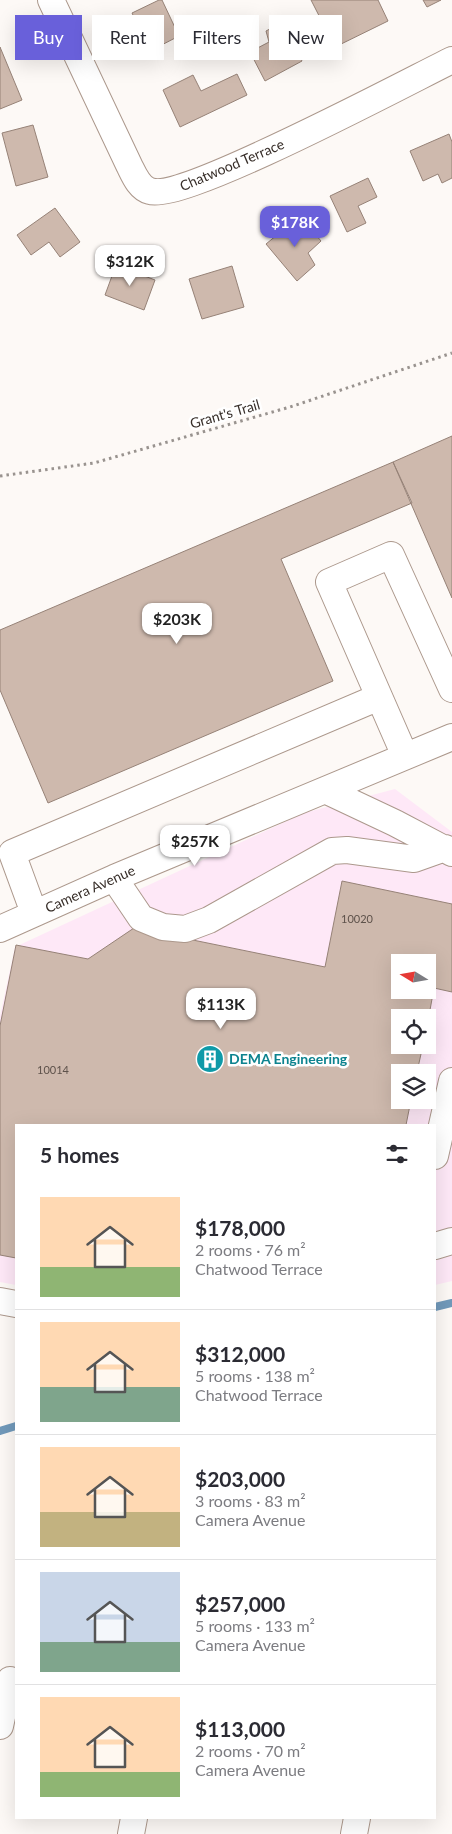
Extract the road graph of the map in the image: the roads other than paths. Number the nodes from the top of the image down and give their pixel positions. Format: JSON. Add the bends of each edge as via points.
{"nodes":[{"id":1,"x":50,"y":0,"type":"edge"},
{"id":2,"x":452,"y":60,"type":"edge"},
{"id":3,"x":452,"y":689,"type":"edge"},
{"id":4,"x":379,"y":697,"type":"junction"},
{"id":5,"x":452,"y":737,"type":"edge"},
{"id":6,"x":405,"y":756,"type":"junction"},
{"id":7,"x":325,"y":790,"type":"junction"},
{"id":8,"x":448,"y":850,"type":"edge"},
{"id":9,"x":114,"y":878,"type":"junction"},
{"id":10,"x":34,"y":913,"type":"junction"},
{"id":11,"x":0,"y":929,"type":"edge"},
{"id":12,"x":451,"y":1089,"type":"edge"},
{"id":13,"x":436,"y":1152,"type":"edge"},
{"id":14,"x":452,"y":1164,"type":"edge"},
{"id":15,"x":436,"y":1165,"type":"edge"},
{"id":16,"x":452,"y":1241,"type":"edge"},
{"id":17,"x":436,"y":1246,"type":"edge"},
{"id":18,"x":0,"y":1300,"type":"edge"},
{"id":19,"x":15,"y":1304,"type":"edge"},
{"id":20,"x":10,"y":1680,"type":"dead end"},
{"id":21,"x":0,"y":1726,"type":"edge"},
{"id":22,"x":134,"y":1819,"type":"edge"},
{"id":23,"x":357,"y":1819,"type":"edge"},
{"id":24,"x":131,"y":1834,"type":"edge"},
{"id":25,"x":354,"y":1834,"type":"edge"}],
"edges":[{"from":1,"to":2,"type":"street","name":"Chatwood Terrace","via":[[129,166],[141,186],[151,192],[170,191],[241,163],[333,121]]},
{"from":3,"to":4,"type":"street","via":[[391,555],[329,582]]},
{"from":4,"to":6,"type":"street"},
{"from":4,"to":10,"type":"street","via":[[12,853]]},
{"from":5,"to":6,"type":"street","name":"Camera Avenue"},
{"from":6,"to":7,"type":"street","name":"Camera Avenue"},
{"from":7,"to":8,"type":"street"},
{"from":7,"to":9,"type":"street","name":"Camera Avenue"},
{"from":8,"to":9,"type":"street","via":[[414,859],[332,851],[209,920],[185,929],[163,928],[141,918]]},
{"from":9,"to":10,"type":"street","name":"Camera Avenue"},
{"from":10,"to":11,"type":"street","name":"Camera Avenue"},
{"from":12,"to":13,"type":"street"},
{"from":14,"to":15,"type":"street"},
{"from":16,"to":17,"type":"street"},
{"from":18,"to":19,"type":"street"},
{"from":20,"to":21,"type":"street"},
{"from":22,"to":24,"type":"street"},
{"from":23,"to":25,"type":"street"}]}
